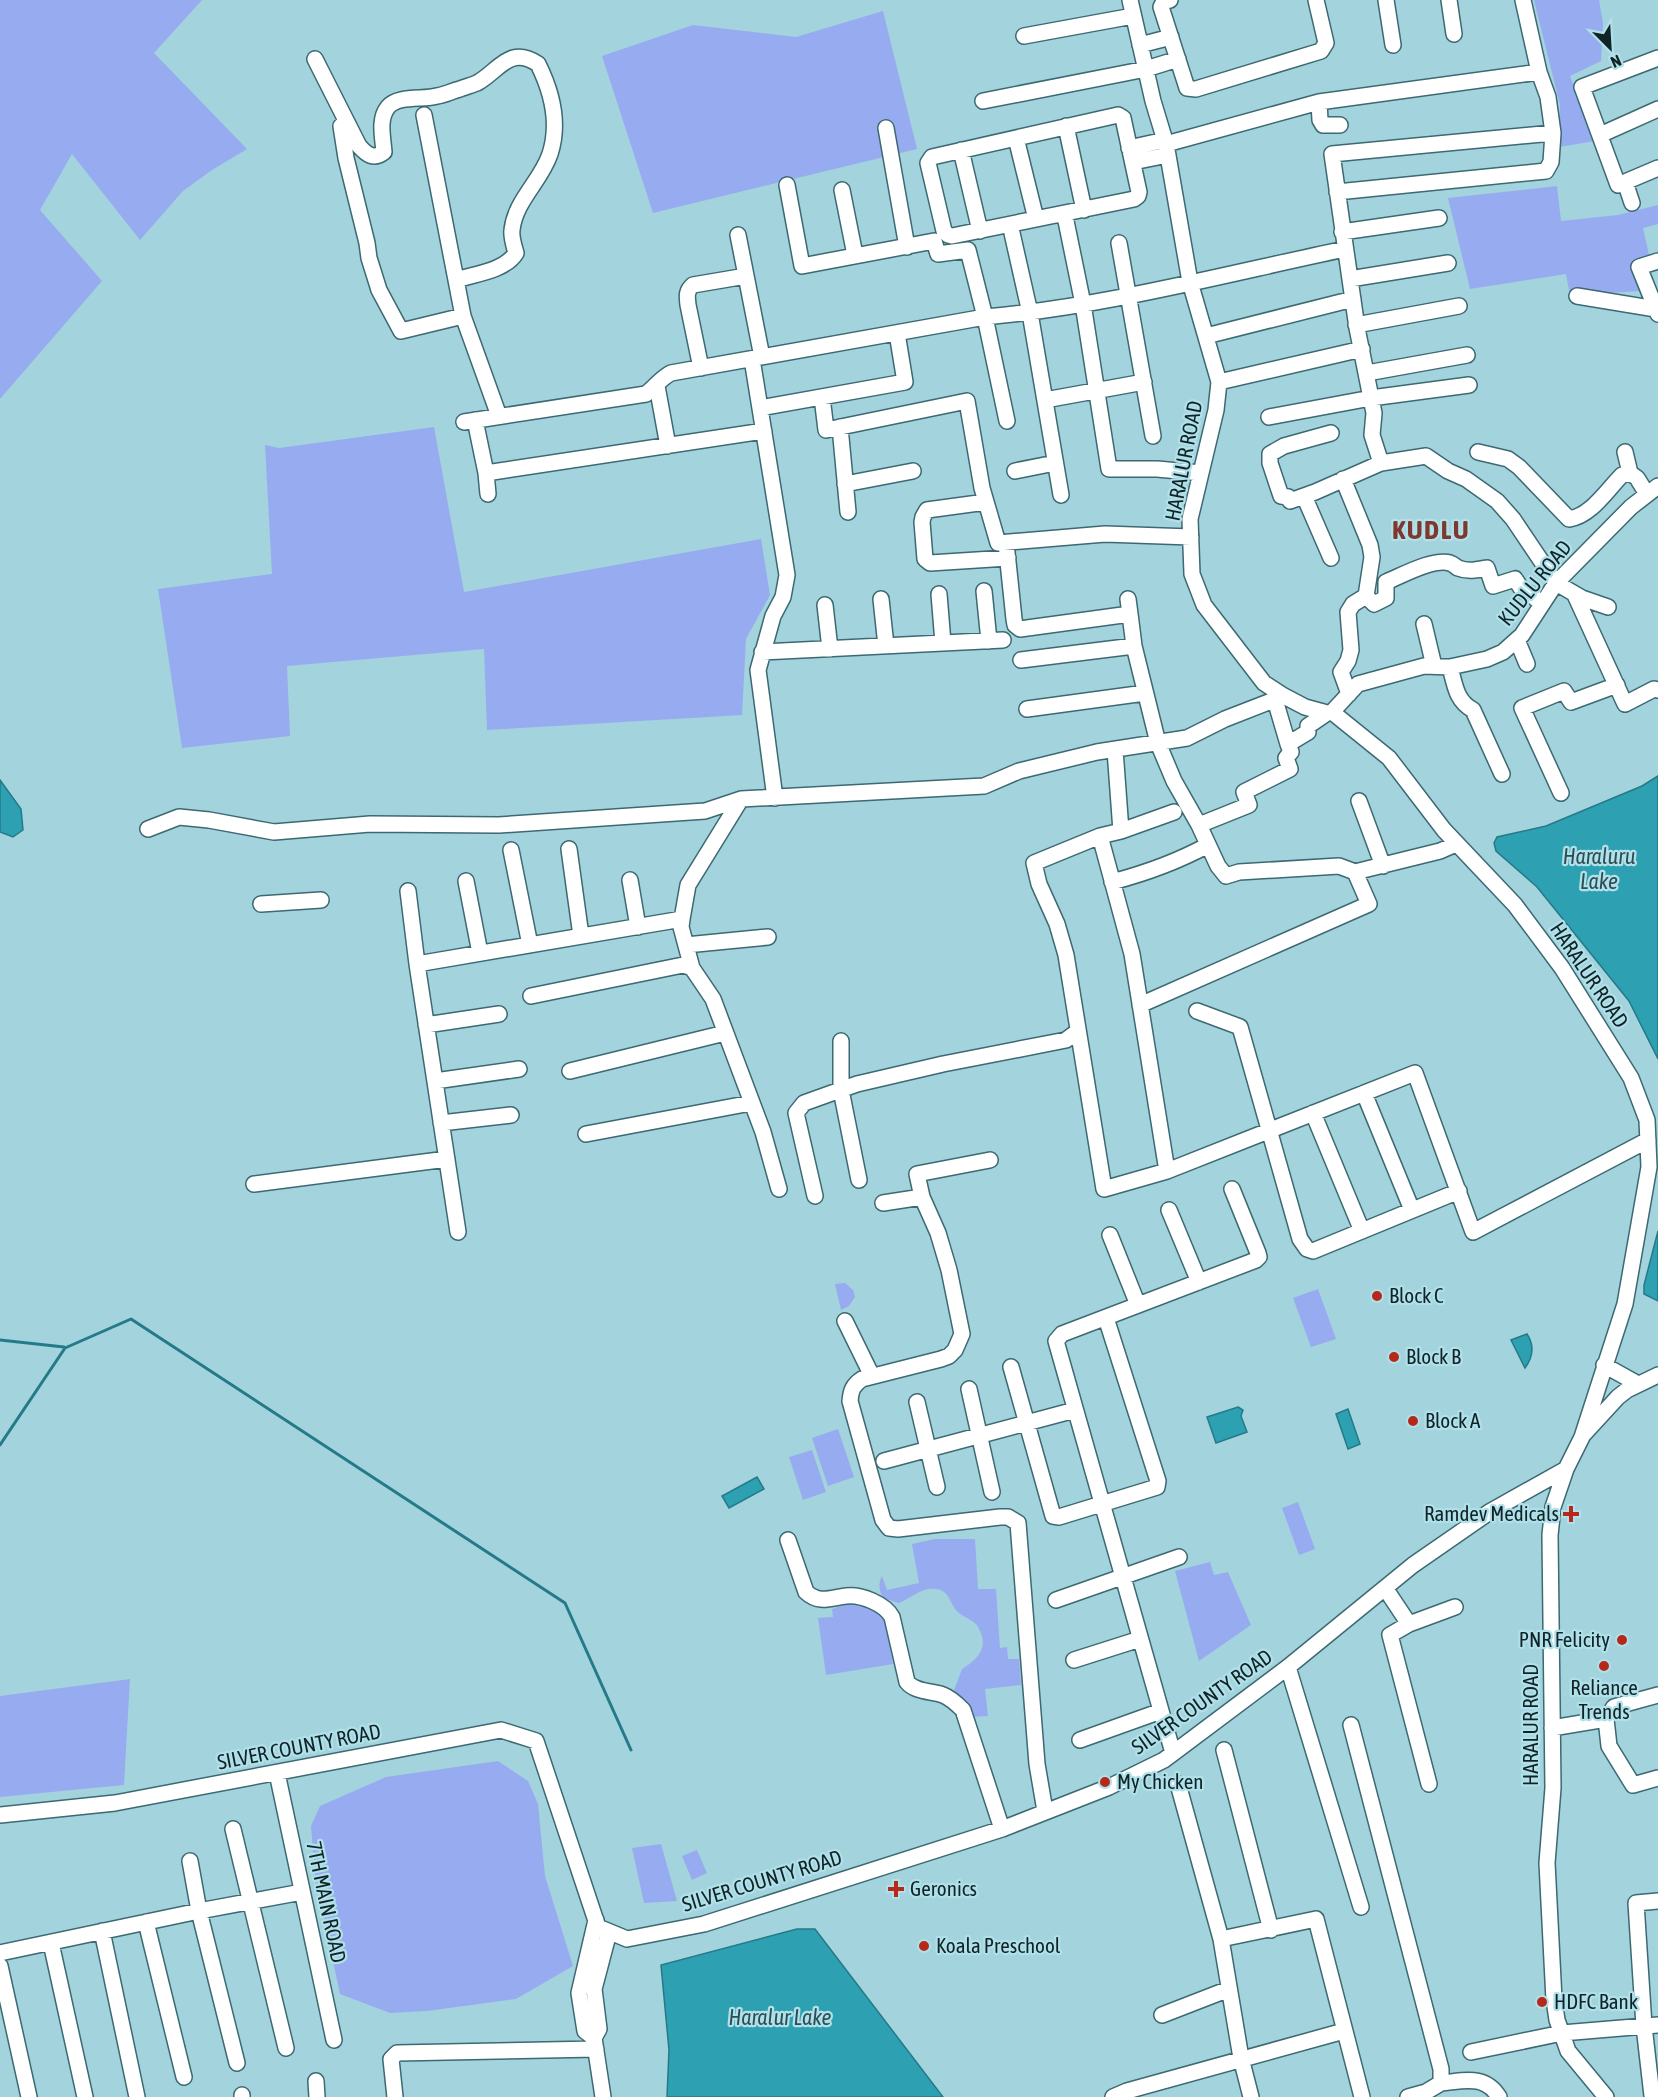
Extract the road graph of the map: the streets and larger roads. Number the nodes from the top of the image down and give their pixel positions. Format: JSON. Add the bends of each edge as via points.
{"nodes":[{"id":1,"x":1130,"y":0,"type":"edge"},
{"id":2,"x":1170,"y":0,"type":"edge"},
{"id":3,"x":1316,"y":0,"type":"edge"},
{"id":4,"x":1386,"y":0,"type":"edge"},
{"id":5,"x":1449,"y":0,"type":"edge"},
{"id":6,"x":1524,"y":0,"type":"edge"},
{"id":7,"x":1133,"y":16,"type":"junction"},
{"id":8,"x":1454,"y":34,"type":"dead end"},
{"id":9,"x":1024,"y":36,"type":"dead end"},
{"id":10,"x":1171,"y":37,"type":"junction"},
{"id":11,"x":1140,"y":45,"type":"junction"},
{"id":12,"x":1393,"y":45,"type":"dead end"},
{"id":13,"x":1658,"y":58,"type":"edge"},
{"id":14,"x":315,"y":59,"type":"dead end"},
{"id":15,"x":1178,"y":59,"type":"junction"},
{"id":16,"x":1146,"y":69,"type":"junction"},
{"id":17,"x":1539,"y":72,"type":"junction"},
{"id":18,"x":983,"y":101,"type":"dead end"},
{"id":19,"x":1319,"y":102,"type":"junction"},
{"id":20,"x":1658,"y":109,"type":"edge"},
{"id":21,"x":424,"y":115,"type":"dead end"},
{"id":22,"x":1340,"y":125,"type":"dead end"},
{"id":23,"x":341,"y":126,"type":"dead end"},
{"id":24,"x":1066,"y":126,"type":"junction"},
{"id":25,"x":886,"y":128,"type":"dead end"},
{"id":26,"x":1553,"y":133,"type":"junction"},
{"id":27,"x":1600,"y":135,"type":"junction"},
{"id":28,"x":1016,"y":138,"type":"junction"},
{"id":29,"x":1166,"y":147,"type":"junction"},
{"id":30,"x":961,"y":150,"type":"junction"},
{"id":31,"x":1131,"y":155,"type":"junction"},
{"id":32,"x":1658,"y":168,"type":"edge"},
{"id":33,"x":1626,"y":182,"type":"junction"},
{"id":34,"x":788,"y":185,"type":"dead end"},
{"id":35,"x":842,"y":190,"type":"dead end"},
{"id":36,"x":1337,"y":192,"type":"junction"},
{"id":37,"x":1632,"y":203,"type":"dead end"},
{"id":38,"x":1084,"y":210,"type":"junction"},
{"id":39,"x":1438,"y":218,"type":"dead end"},
{"id":40,"x":1036,"y":219,"type":"junction"},
{"id":41,"x":1066,"y":221,"type":"dead end"},
{"id":42,"x":980,"y":231,"type":"junction"},
{"id":43,"x":1342,"y":232,"type":"junction"},
{"id":44,"x":1012,"y":233,"type":"dead end"},
{"id":45,"x":738,"y":235,"type":"dead end"},
{"id":46,"x":1119,"y":243,"type":"dead end"},
{"id":47,"x":907,"y":248,"type":"junction"},
{"id":48,"x":1345,"y":249,"type":"junction"},
{"id":49,"x":855,"y":255,"type":"junction"},
{"id":50,"x":1658,"y":261,"type":"edge"},
{"id":51,"x":1448,"y":263,"type":"dead end"},
{"id":52,"x":746,"y":276,"type":"junction"},
{"id":53,"x":1350,"y":279,"type":"junction"},
{"id":54,"x":456,"y":280,"type":"junction"},
{"id":55,"x":1190,"y":282,"type":"junction"},
{"id":56,"x":1129,"y":296,"type":"junction"},
{"id":57,"x":1577,"y":296,"type":"dead end"},
{"id":58,"x":1353,"y":299,"type":"junction"},
{"id":59,"x":1083,"y":304,"type":"junction"},
{"id":60,"x":1459,"y":306,"type":"dead end"},
{"id":61,"x":1657,"y":310,"type":"edge"},
{"id":62,"x":1030,"y":313,"type":"junction"},
{"id":63,"x":463,"y":316,"type":"junction"},
{"id":64,"x":985,"y":317,"type":"junction"},
{"id":65,"x":1356,"y":325,"type":"junction"},
{"id":66,"x":897,"y":333,"type":"junction"},
{"id":67,"x":1206,"y":336,"type":"junction"},
{"id":68,"x":1362,"y":349,"type":"junction"},
{"id":69,"x":1467,"y":355,"type":"dead end"},
{"id":70,"x":757,"y":358,"type":"junction"},
{"id":71,"x":700,"y":368,"type":"junction"},
{"id":72,"x":1367,"y":373,"type":"junction"},
{"id":73,"x":1144,"y":382,"type":"junction"},
{"id":74,"x":1219,"y":382,"type":"junction"},
{"id":75,"x":1469,"y":385,"type":"dead end"},
{"id":76,"x":657,"y":386,"type":"junction"},
{"id":77,"x":1096,"y":390,"type":"junction"},
{"id":78,"x":822,"y":397,"type":"junction"},
{"id":79,"x":1371,"y":398,"type":"junction"},
{"id":80,"x":1045,"y":400,"type":"junction"},
{"id":81,"x":760,"y":408,"type":"junction"},
{"id":82,"x":499,"y":416,"type":"junction"},
{"id":83,"x":1269,"y":417,"type":"dead end"},
{"id":84,"x":1007,"y":421,"type":"dead end"},
{"id":85,"x":840,"y":427,"type":"junction"},
{"id":86,"x":764,"y":431,"type":"junction"},
{"id":87,"x":1331,"y":433,"type":"dead end"},
{"id":88,"x":1153,"y":436,"type":"dead end"},
{"id":89,"x":668,"y":446,"type":"junction"},
{"id":90,"x":1478,"y":452,"type":"dead end"},
{"id":91,"x":1624,"y":452,"type":"dead end"},
{"id":92,"x":1055,"y":463,"type":"junction"},
{"id":93,"x":1380,"y":463,"type":"junction"},
{"id":94,"x":913,"y":471,"type":"dead end"},
{"id":95,"x":1015,"y":471,"type":"dead end"},
{"id":96,"x":486,"y":473,"type":"junction"},
{"id":97,"x":1201,"y":473,"type":"junction"},
{"id":98,"x":1630,"y":473,"type":"junction"},
{"id":99,"x":1343,"y":479,"type":"junction"},
{"id":100,"x":845,"y":484,"type":"junction"},
{"id":101,"x":1653,"y":490,"type":"edge"},
{"id":102,"x":488,"y":494,"type":"dead end"},
{"id":103,"x":1061,"y":495,"type":"dead end"},
{"id":104,"x":1304,"y":496,"type":"junction"},
{"id":105,"x":986,"y":502,"type":"junction"},
{"id":106,"x":848,"y":512,"type":"dead end"},
{"id":107,"x":1191,"y":537,"type":"junction"},
{"id":108,"x":1007,"y":550,"type":"junction"},
{"id":109,"x":1331,"y":558,"type":"dead end"},
{"id":110,"x":1556,"y":583,"type":"junction"},
{"id":111,"x":984,"y":591,"type":"dead end"},
{"id":112,"x":939,"y":594,"type":"dead end"},
{"id":113,"x":1575,"y":595,"type":"junction"},
{"id":114,"x":1366,"y":596,"type":"junction"},
{"id":115,"x":881,"y":599,"type":"dead end"},
{"id":116,"x":1542,"y":604,"type":"junction"},
{"id":117,"x":825,"y":605,"type":"dead end"},
{"id":118,"x":1608,"y":607,"type":"dead end"},
{"id":119,"x":1424,"y":624,"type":"dead end"},
{"id":120,"x":1517,"y":640,"type":"junction"},
{"id":121,"x":943,"y":643,"type":"junction"},
{"id":122,"x":886,"y":646,"type":"junction"},
{"id":123,"x":1134,"y":646,"type":"junction"},
{"id":124,"x":830,"y":649,"type":"junction"},
{"id":125,"x":762,"y":652,"type":"junction"},
{"id":126,"x":1021,"y":660,"type":"dead end"},
{"id":127,"x":1527,"y":664,"type":"dead end"},
{"id":128,"x":1442,"y":667,"type":"junction"},
{"id":129,"x":1617,"y":685,"type":"junction"},
{"id":130,"x":1658,"y":690,"type":"edge"},
{"id":131,"x":1145,"y":693,"type":"junction"},
{"id":132,"x":1349,"y":694,"type":"junction"},
{"id":133,"x":1279,"y":698,"type":"junction"},
{"id":134,"x":1027,"y":709,"type":"dead end"},
{"id":135,"x":1329,"y":713,"type":"junction"},
{"id":136,"x":1158,"y":743,"type":"junction"},
{"id":137,"x":1288,"y":744,"type":"junction"},
{"id":138,"x":1114,"y":750,"type":"junction"},
{"id":139,"x":1502,"y":774,"type":"dead end"},
{"id":140,"x":1561,"y":793,"type":"dead end"},
{"id":141,"x":775,"y":798,"type":"junction"},
{"id":142,"x":741,"y":799,"type":"junction"},
{"id":143,"x":1359,"y":801,"type":"dead end"},
{"id":144,"x":1174,"y":812,"type":"dead end"},
{"id":145,"x":1199,"y":825,"type":"junction"},
{"id":146,"x":148,"y":829,"type":"dead end"},
{"id":147,"x":1121,"y":831,"type":"junction"},
{"id":148,"x":1100,"y":836,"type":"junction"},
{"id":149,"x":1456,"y":844,"type":"junction"},
{"id":150,"x":1208,"y":845,"type":"junction"},
{"id":151,"x":569,"y":849,"type":"dead end"},
{"id":152,"x":511,"y":850,"type":"dead end"},
{"id":153,"x":1383,"y":866,"type":"junction"},
{"id":154,"x":1355,"y":872,"type":"junction"},
{"id":155,"x":630,"y":880,"type":"dead end"},
{"id":156,"x":466,"y":881,"type":"dead end"},
{"id":157,"x":1112,"y":882,"type":"junction"},
{"id":158,"x":408,"y":891,"type":"dead end"},
{"id":159,"x":321,"y":900,"type":"dead end"},
{"id":160,"x":261,"y":904,"type":"dead end"},
{"id":161,"x":682,"y":919,"type":"junction"},
{"id":162,"x":638,"y":927,"type":"junction"},
{"id":163,"x":581,"y":936,"type":"junction"},
{"id":164,"x":768,"y":937,"type":"dead end"},
{"id":165,"x":530,"y":945,"type":"junction"},
{"id":166,"x":686,"y":945,"type":"junction"},
{"id":167,"x":480,"y":953,"type":"junction"},
{"id":168,"x":417,"y":964,"type":"junction"},
{"id":169,"x":692,"y":968,"type":"junction"},
{"id":170,"x":531,"y":996,"type":"dead end"},
{"id":171,"x":1140,"y":1005,"type":"junction"},
{"id":172,"x":1197,"y":1011,"type":"dead end"},
{"id":173,"x":499,"y":1014,"type":"dead end"},
{"id":174,"x":426,"y":1025,"type":"junction"},
{"id":175,"x":1078,"y":1031,"type":"junction"},
{"id":176,"x":725,"y":1033,"type":"junction"},
{"id":177,"x":841,"y":1041,"type":"dead end"},
{"id":178,"x":519,"y":1069,"type":"dead end"},
{"id":179,"x":570,"y":1071,"type":"dead end"},
{"id":180,"x":435,"y":1081,"type":"junction"},
{"id":181,"x":841,"y":1090,"type":"junction"},
{"id":182,"x":1364,"y":1093,"type":"junction"},
{"id":183,"x":751,"y":1102,"type":"junction"},
{"id":184,"x":1313,"y":1113,"type":"junction"},
{"id":185,"x":511,"y":1115,"type":"dead end"},
{"id":186,"x":441,"y":1123,"type":"junction"},
{"id":187,"x":1269,"y":1131,"type":"junction"},
{"id":188,"x":586,"y":1134,"type":"dead end"},
{"id":189,"x":1648,"y":1140,"type":"junction"},
{"id":190,"x":447,"y":1159,"type":"junction"},
{"id":191,"x":990,"y":1160,"type":"dead end"},
{"id":192,"x":1167,"y":1171,"type":"junction"},
{"id":193,"x":859,"y":1180,"type":"dead end"},
{"id":194,"x":254,"y":1184,"type":"dead end"},
{"id":195,"x":779,"y":1189,"type":"dead end"},
{"id":196,"x":1232,"y":1189,"type":"dead end"},
{"id":197,"x":1459,"y":1191,"type":"junction"},
{"id":198,"x":815,"y":1196,"type":"dead end"},
{"id":199,"x":922,"y":1197,"type":"junction"},
{"id":200,"x":883,"y":1203,"type":"dead end"},
{"id":201,"x":1169,"y":1210,"type":"dead end"},
{"id":202,"x":1412,"y":1210,"type":"junction"},
{"id":203,"x":1362,"y":1231,"type":"junction"},
{"id":204,"x":458,"y":1232,"type":"dead end"},
{"id":205,"x":1110,"y":1235,"type":"dead end"},
{"id":206,"x":1198,"y":1282,"type":"junction"},
{"id":207,"x":1138,"y":1305,"type":"junction"},
{"id":208,"x":1106,"y":1318,"type":"junction"},
{"id":209,"x":845,"y":1321,"type":"dead end"},
{"id":210,"x":1604,"y":1365,"type":"junction"},
{"id":211,"x":1011,"y":1366,"type":"dead end"},
{"id":212,"x":1658,"y":1375,"type":"edge"},
{"id":213,"x":872,"y":1376,"type":"junction"},
{"id":214,"x":1638,"y":1384,"type":"junction"},
{"id":215,"x":969,"y":1389,"type":"dead end"},
{"id":216,"x":917,"y":1402,"type":"dead end"},
{"id":217,"x":1075,"y":1410,"type":"junction"},
{"id":218,"x":1027,"y":1423,"type":"junction"},
{"id":219,"x":979,"y":1435,"type":"junction"},
{"id":220,"x":1582,"y":1437,"type":"junction"},
{"id":221,"x":928,"y":1449,"type":"junction"},
{"id":222,"x":884,"y":1461,"type":"dead end"},
{"id":223,"x":1566,"y":1469,"type":"junction"},
{"id":224,"x":937,"y":1487,"type":"dead end"},
{"id":225,"x":992,"y":1492,"type":"dead end"},
{"id":226,"x":1102,"y":1505,"type":"junction"},
{"id":227,"x":788,"y":1540,"type":"dead end"},
{"id":228,"x":1179,"y":1557,"type":"dead end"},
{"id":229,"x":1122,"y":1577,"type":"junction"},
{"id":230,"x":1385,"y":1588,"type":"junction"},
{"id":231,"x":1056,"y":1600,"type":"dead end"},
{"id":232,"x":1455,"y":1607,"type":"dead end"},
{"id":233,"x":1409,"y":1624,"type":"junction"},
{"id":234,"x":1140,"y":1639,"type":"junction"},
{"id":235,"x":1074,"y":1660,"type":"dead end"},
{"id":236,"x":1288,"y":1667,"type":"junction"},
{"id":237,"x":1658,"y":1695,"type":"edge"},
{"id":238,"x":1161,"y":1711,"type":"junction"},
{"id":239,"x":1606,"y":1719,"type":"junction"},
{"id":240,"x":1351,"y":1725,"type":"dead end"},
{"id":241,"x":1552,"y":1728,"type":"junction"},
{"id":242,"x":1080,"y":1740,"type":"dead end"},
{"id":243,"x":1224,"y":1750,"type":"dead end"},
{"id":244,"x":1173,"y":1753,"type":"junction"},
{"id":245,"x":277,"y":1773,"type":"junction"},
{"id":246,"x":1658,"y":1778,"type":"edge"},
{"id":247,"x":1178,"y":1784,"type":"dead end"},
{"id":248,"x":1429,"y":1784,"type":"dead end"},
{"id":249,"x":1045,"y":1811,"type":"junction"},
{"id":250,"x":0,"y":1815,"type":"edge"},
{"id":251,"x":233,"y":1829,"type":"dead end"},
{"id":252,"x":1002,"y":1829,"type":"junction"},
{"id":253,"x":190,"y":1861,"type":"dead end"},
{"id":254,"x":302,"y":1892,"type":"junction"},
{"id":255,"x":249,"y":1901,"type":"junction"},
{"id":256,"x":1658,"y":1901,"type":"edge"},
{"id":257,"x":1361,"y":1907,"type":"dead end"},
{"id":258,"x":199,"y":1911,"type":"junction"},
{"id":259,"x":596,"y":1920,"type":"junction"},
{"id":260,"x":146,"y":1922,"type":"junction"},
{"id":261,"x":1271,"y":1930,"type":"junction"},
{"id":262,"x":102,"y":1931,"type":"junction"},
{"id":263,"x":609,"y":1932,"type":"junction"},
{"id":264,"x":1221,"y":1939,"type":"junction"},
{"id":265,"x":51,"y":1943,"type":"junction"},
{"id":266,"x":0,"y":1953,"type":"edge"},
{"id":267,"x":0,"y":1966,"type":"edge"},
{"id":268,"x":1229,"y":1989,"type":"junction"},
{"id":269,"x":1162,"y":2015,"type":"dead end"},
{"id":270,"x":1651,"y":2025,"type":"edge"},
{"id":271,"x":1344,"y":2031,"type":"junction"},
{"id":272,"x":1562,"y":2033,"type":"junction"},
{"id":273,"x":334,"y":2040,"type":"dead end"},
{"id":274,"x":595,"y":2043,"type":"junction"},
{"id":275,"x":286,"y":2048,"type":"dead end"},
{"id":276,"x":1472,"y":2052,"type":"dead end"},
{"id":277,"x":1241,"y":2058,"type":"junction"},
{"id":278,"x":237,"y":2063,"type":"dead end"},
{"id":279,"x":184,"y":2077,"type":"dead end"},
{"id":280,"x":1441,"y":2082,"type":"junction"},
{"id":281,"x":1159,"y":2090,"type":"edge"},
{"id":282,"x":1426,"y":2095,"type":"edge"},
{"id":283,"x":1652,"y":2096,"type":"edge"},
{"id":284,"x":29,"y":2097,"type":"edge"},
{"id":285,"x":85,"y":2097,"type":"edge"},
{"id":286,"x":137,"y":2097,"type":"edge"},
{"id":287,"x":395,"y":2097,"type":"edge"},
{"id":288,"x":603,"y":2097,"type":"edge"},
{"id":289,"x":1113,"y":2097,"type":"edge"},
{"id":290,"x":1251,"y":2097,"type":"edge"},
{"id":291,"x":1362,"y":2097,"type":"edge"},
{"id":292,"x":1408,"y":2097,"type":"edge"},
{"id":293,"x":1499,"y":2097,"type":"edge"},
{"id":294,"x":1606,"y":2097,"type":"edge"}],
"edges":[{"from":1,"to":7,"type":"street","name":"HARALUR ROAD"},
{"from":2,"to":10,"type":"street","via":[[1161,7]]},
{"from":3,"to":15,"type":"street","via":[[1326,43],[1322,51],[1196,89],[1187,88]]},
{"from":4,"to":12,"type":"street"},
{"from":5,"to":8,"type":"street"},
{"from":6,"to":17,"type":"street"},
{"from":7,"to":9,"type":"street"},
{"from":7,"to":11,"type":"street","name":"HARALUR ROAD"},
{"from":10,"to":11,"type":"street"},
{"from":10,"to":15,"type":"street"},
{"from":11,"to":16,"type":"street","name":"HARALUR ROAD"},
{"from":13,"to":27,"type":"street","via":[[1582,87]]},
{"from":14,"to":54,"type":"street","via":[[359,146],[372,157],[384,152],[382,117],[396,101],[436,97],[477,82],[502,62],[516,58],[538,63],[547,82],[555,124],[550,155],[517,213],[512,231],[516,253],[493,269]]},
{"from":15,"to":16,"type":"street"},
{"from":16,"to":18,"type":"street"},
{"from":16,"to":29,"type":"street","name":"HARALUR ROAD"},
{"from":17,"to":19,"type":"street"},
{"from":17,"to":26,"type":"street","via":[[1548,97]]},
{"from":19,"to":22,"type":"street","via":[[1323,125]]},
{"from":19,"to":29,"type":"street"},
{"from":20,"to":27,"type":"street"},
{"from":21,"to":54,"type":"street"},
{"from":23,"to":63,"type":"street","via":[[369,258],[387,307],[401,331]]},
{"from":24,"to":28,"type":"street"},
{"from":24,"to":31,"type":"street","via":[[1118,114],[1123,118]]},
{"from":24,"to":38,"type":"street"},
{"from":25,"to":47,"type":"street"},
{"from":26,"to":36,"type":"street","via":[[1551,162],[1546,171]]},
{"from":26,"to":36,"type":"street","via":[[1332,154]]},
{"from":27,"to":33,"type":"street","via":[[1618,185]]},
{"from":28,"to":30,"type":"street"},
{"from":28,"to":40,"type":"street"},
{"from":29,"to":31,"type":"street"},
{"from":29,"to":55,"type":"street","name":"HARALUR ROAD"},
{"from":30,"to":42,"type":"street"},
{"from":30,"to":42,"type":"street","via":[[933,157],[928,163],[938,209],[948,235]]},
{"from":31,"to":38,"type":"street","via":[[1138,196]]},
{"from":32,"to":33,"type":"street"},
{"from":33,"to":37,"type":"street"},
{"from":34,"to":49,"type":"street","via":[[802,266]]},
{"from":35,"to":49,"type":"street"},
{"from":36,"to":43,"type":"street"},
{"from":38,"to":40,"type":"street"},
{"from":39,"to":43,"type":"street"},
{"from":40,"to":42,"type":"street"},
{"from":41,"to":59,"type":"street"},
{"from":43,"to":48,"type":"street"},
{"from":44,"to":62,"type":"street"},
{"from":45,"to":52,"type":"street"},
{"from":46,"to":56,"type":"street"},
{"from":47,"to":49,"type":"street"},
{"from":47,"to":64,"type":"street","via":[[934,241],[938,254],[968,250]]},
{"from":48,"to":53,"type":"street"},
{"from":48,"to":55,"type":"street"},
{"from":50,"to":61,"type":"street","via":[[1639,267]]},
{"from":51,"to":53,"type":"street"},
{"from":52,"to":70,"type":"street"},
{"from":52,"to":71,"type":"street","via":[[693,285],[689,289],[688,305]]},
{"from":53,"to":58,"type":"street"},
{"from":54,"to":63,"type":"street"},
{"from":55,"to":56,"type":"street"},
{"from":55,"to":67,"type":"street","name":"HARALUR ROAD"},
{"from":56,"to":59,"type":"street"},
{"from":56,"to":73,"type":"street"},
{"from":57,"to":61,"type":"street"},
{"from":58,"to":65,"type":"street"},
{"from":58,"to":67,"type":"street"},
{"from":59,"to":62,"type":"street"},
{"from":59,"to":77,"type":"street"},
{"from":60,"to":65,"type":"street"},
{"from":62,"to":64,"type":"street"},
{"from":62,"to":80,"type":"street"},
{"from":63,"to":82,"type":"street"},
{"from":64,"to":66,"type":"street"},
{"from":64,"to":84,"type":"street"},
{"from":65,"to":68,"type":"street"},
{"from":66,"to":70,"type":"street"},
{"from":66,"to":78,"type":"street","via":[[905,382]]},
{"from":67,"to":74,"type":"street","name":"HARALUR ROAD"},
{"from":68,"to":72,"type":"street"},
{"from":68,"to":74,"type":"street"},
{"from":69,"to":72,"type":"street"},
{"from":70,"to":71,"type":"street"},
{"from":70,"to":81,"type":"street"},
{"from":71,"to":76,"type":"street","via":[[671,373]]},
{"from":72,"to":79,"type":"street"},
{"from":73,"to":77,"type":"street"},
{"from":73,"to":88,"type":"street"},
{"from":74,"to":97,"type":"street","name":"HARALUR ROAD"},
{"from":75,"to":79,"type":"street"},
{"from":76,"to":82,"type":"street","via":[[646,394]]},
{"from":76,"to":89,"type":"street"},
{"from":77,"to":80,"type":"street"},
{"from":77,"to":97,"type":"street","via":[[1108,469]]},
{"from":78,"to":81,"type":"street"},
{"from":78,"to":85,"type":"street","via":[[826,430]]},
{"from":79,"to":83,"type":"street"},
{"from":79,"to":93,"type":"street","via":[[1372,435]]},
{"from":80,"to":92,"type":"street"},
{"from":81,"to":86,"type":"street"},
{"from":82,"to":96,"type":"street","via":[[470,421]]},
{"from":85,"to":100,"type":"street"},
{"from":85,"to":105,"type":"street","via":[[967,401]]},
{"from":86,"to":89,"type":"street"},
{"from":86,"to":125,"type":"street","via":[[787,575]]},
{"from":87,"to":104,"type":"street","via":[[1284,446],[1270,454],[1281,496],[1290,501]]},
{"from":89,"to":96,"type":"street"},
{"from":90,"to":98,"type":"street","via":[[1508,459],[1519,467],[1569,519],[1586,513],[1623,475]]},
{"from":91,"to":98,"type":"street"},
{"from":92,"to":95,"type":"street"},
{"from":92,"to":103,"type":"street"},
{"from":93,"to":99,"type":"street"},
{"from":93,"to":110,"type":"street","via":[[1426,456],[1466,479],[1497,501],[1513,519]]},
{"from":94,"to":100,"type":"street"},
{"from":96,"to":102,"type":"street"},
{"from":97,"to":107,"type":"street","name":"HARALUR ROAD","via":[[1190,519]]},
{"from":98,"to":101,"type":"street"},
{"from":99,"to":104,"type":"street"},
{"from":99,"to":114,"type":"street","via":[[1370,545]]},
{"from":100,"to":106,"type":"street"},
{"from":101,"to":110,"type":"street","name":"KUDLU ROAD"},
{"from":104,"to":109,"type":"street"},
{"from":105,"to":108,"type":"street","via":[[998,543]]},
{"from":105,"to":108,"type":"street","via":[[927,510],[922,516],[925,559],[930,563]]},
{"from":107,"to":108,"type":"street","via":[[1105,534]]},
{"from":107,"to":133,"type":"street","name":"HARALUR ROAD","via":[[1192,574],[1204,605]]},
{"from":108,"to":123,"type":"street","via":[[1014,619],[1020,629],[1129,606]]},
{"from":110,"to":113,"type":"street"},
{"from":110,"to":116,"type":"street","name":"KUDLU ROAD"},
{"from":111,"to":121,"type":"street","via":[[996,641]]},
{"from":112,"to":121,"type":"street"},
{"from":113,"to":118,"type":"street"},
{"from":113,"to":129,"type":"street"},
{"from":114,"to":116,"type":"street","via":[[1374,604],[1386,598],[1386,582],[1420,567],[1450,563],[1472,571],[1487,568],[1493,586],[1515,579],[1522,591]]},
{"from":114,"to":132,"type":"street","via":[[1348,612],[1350,650],[1341,672]]},
{"from":115,"to":122,"type":"street"},
{"from":116,"to":120,"type":"street","name":"KUDLU ROAD"},
{"from":117,"to":124,"type":"street"},
{"from":119,"to":128,"type":"street"},
{"from":120,"to":127,"type":"street"},
{"from":120,"to":128,"type":"street","name":"KUDLU ROAD","via":[[1487,659]]},
{"from":121,"to":122,"type":"street"},
{"from":122,"to":124,"type":"street"},
{"from":123,"to":126,"type":"street"},
{"from":123,"to":131,"type":"street"},
{"from":124,"to":125,"type":"street"},
{"from":125,"to":141,"type":"street","via":[[758,670]]},
{"from":128,"to":132,"type":"street","name":"KUDLU ROAD","via":[[1424,666],[1359,684]]},
{"from":128,"to":139,"type":"street","via":[[1463,705],[1473,710]]},
{"from":129,"to":130,"type":"street","via":[[1626,704]]},
{"from":129,"to":140,"type":"street","via":[[1571,702],[1564,692],[1522,708]]},
{"from":131,"to":134,"type":"street"},
{"from":131,"to":136,"type":"street"},
{"from":132,"to":135,"type":"street","name":"KUDLU ROAD"},
{"from":133,"to":135,"type":"street","name":"HARALUR ROAD"},
{"from":133,"to":136,"type":"street","via":[[1187,738]]},
{"from":133,"to":137,"type":"street"},
{"from":135,"to":137,"type":"street","name":"KUDLU ROAD"},
{"from":135,"to":149,"type":"street","name":"HARALUR ROAD","via":[[1389,758]]},
{"from":136,"to":138,"type":"street"},
{"from":136,"to":145,"type":"street"},
{"from":137,"to":145,"type":"street","via":[[1291,752],[1286,758],[1290,769],[1244,792],[1249,805]]},
{"from":138,"to":141,"type":"street","via":[[1019,771],[984,786]]},
{"from":138,"to":147,"type":"street"},
{"from":141,"to":142,"type":"street"},
{"from":142,"to":146,"type":"street","via":[[705,811],[499,825],[370,824],[274,832],[179,817]]},
{"from":142,"to":161,"type":"street","via":[[688,885]]},
{"from":143,"to":153,"type":"street"},
{"from":144,"to":147,"type":"street"},
{"from":145,"to":150,"type":"street"},
{"from":147,"to":148,"type":"street"},
{"from":148,"to":157,"type":"street"},
{"from":148,"to":175,"type":"street","via":[[1034,863],[1039,884],[1058,924]]},
{"from":149,"to":153,"type":"street"},
{"from":149,"to":189,"type":"street","name":"HARALUR ROAD","via":[[1515,905],[1562,968],[1631,1078],[1647,1120]]},
{"from":150,"to":154,"type":"street","via":[[1226,876],[1339,866]]},
{"from":150,"to":157,"type":"street","via":[[1154,871]]},
{"from":151,"to":163,"type":"street"},
{"from":152,"to":165,"type":"street"},
{"from":153,"to":154,"type":"street"},
{"from":154,"to":171,"type":"street","via":[[1369,904]]},
{"from":155,"to":162,"type":"street"},
{"from":156,"to":167,"type":"street"},
{"from":157,"to":171,"type":"street","via":[[1132,954]]},
{"from":158,"to":168,"type":"street"},
{"from":159,"to":160,"type":"street"},
{"from":161,"to":162,"type":"street"},
{"from":161,"to":166,"type":"street"},
{"from":162,"to":163,"type":"street"},
{"from":163,"to":165,"type":"street"},
{"from":164,"to":166,"type":"street"},
{"from":165,"to":167,"type":"street"},
{"from":166,"to":169,"type":"street"},
{"from":167,"to":168,"type":"street"},
{"from":168,"to":174,"type":"street"},
{"from":169,"to":170,"type":"street","via":[[683,964]]},
{"from":169,"to":176,"type":"street","via":[[713,999]]},
{"from":171,"to":192,"type":"street"},
{"from":172,"to":187,"type":"street","via":[[1240,1027]]},
{"from":173,"to":174,"type":"street"},
{"from":174,"to":180,"type":"street"},
{"from":175,"to":181,"type":"street","via":[[1066,1040],[943,1064]]},
{"from":175,"to":192,"type":"street","via":[[1104,1189]]},
{"from":176,"to":179,"type":"street"},
{"from":176,"to":183,"type":"street"},
{"from":177,"to":181,"type":"street"},
{"from":178,"to":180,"type":"street"},
{"from":180,"to":186,"type":"street"},
{"from":181,"to":193,"type":"street"},
{"from":181,"to":198,"type":"street","via":[[804,1103],[796,1113]]},
{"from":182,"to":184,"type":"street"},
{"from":182,"to":197,"type":"street","via":[[1414,1073]]},
{"from":182,"to":202,"type":"street"},
{"from":183,"to":188,"type":"street"},
{"from":183,"to":195,"type":"street"},
{"from":184,"to":187,"type":"street"},
{"from":184,"to":203,"type":"street"},
{"from":185,"to":186,"type":"street"},
{"from":186,"to":190,"type":"street"},
{"from":187,"to":192,"type":"street"},
{"from":187,"to":203,"type":"street","via":[[1300,1239],[1307,1249],[1313,1251]]},
{"from":189,"to":197,"type":"street","via":[[1473,1232]]},
{"from":189,"to":210,"type":"street","name":"HARALUR ROAD","via":[[1649,1167],[1625,1304]]},
{"from":190,"to":194,"type":"street"},
{"from":190,"to":204,"type":"street"},
{"from":191,"to":199,"type":"street","via":[[917,1174]]},
{"from":196,"to":206,"type":"street","via":[[1259,1257]]},
{"from":197,"to":202,"type":"street"},
{"from":199,"to":200,"type":"street"},
{"from":199,"to":213,"type":"street","via":[[941,1242],[962,1334],[949,1356]]},
{"from":201,"to":206,"type":"street"},
{"from":202,"to":203,"type":"street"},
{"from":205,"to":207,"type":"street"},
{"from":206,"to":207,"type":"street"},
{"from":207,"to":208,"type":"street"},
{"from":208,"to":217,"type":"street","via":[[1062,1334],[1056,1341]]},
{"from":208,"to":226,"type":"street","via":[[1159,1484]]},
{"from":209,"to":213,"type":"street"},
{"from":210,"to":214,"type":"street"},
{"from":210,"to":220,"type":"street","name":"HARALUR ROAD"},
{"from":211,"to":218,"type":"street"},
{"from":212,"to":214,"type":"street"},
{"from":213,"to":249,"type":"street","via":[[855,1383],[850,1401],[885,1525],[898,1529],[1008,1517],[1018,1523],[1037,1764]]},
{"from":214,"to":220,"type":"street","via":[[1618,1397]]},
{"from":215,"to":219,"type":"street"},
{"from":216,"to":221,"type":"street"},
{"from":217,"to":218,"type":"street"},
{"from":217,"to":226,"type":"street"},
{"from":218,"to":219,"type":"street"},
{"from":218,"to":226,"type":"street","via":[[1053,1516]]},
{"from":219,"to":221,"type":"street"},
{"from":219,"to":225,"type":"street"},
{"from":220,"to":223,"type":"street","name":"HARALUR ROAD"},
{"from":221,"to":222,"type":"street"},
{"from":221,"to":224,"type":"street"},
{"from":223,"to":230,"type":"street","name":"SILVER COUNTY ROAD","via":[[1485,1515]]},
{"from":223,"to":241,"type":"street","name":"HARALUR ROAD","via":[[1553,1507],[1550,1535]]},
{"from":226,"to":229,"type":"street"},
{"from":227,"to":252,"type":"street","via":[[811,1597],[822,1601],[849,1595],[881,1604],[892,1617],[907,1682],[911,1687],[944,1696],[963,1710]]},
{"from":228,"to":229,"type":"street"},
{"from":229,"to":231,"type":"street"},
{"from":229,"to":234,"type":"street"},
{"from":230,"to":233,"type":"street"},
{"from":230,"to":236,"type":"street","name":"SILVER COUNTY ROAD"},
{"from":232,"to":233,"type":"street"},
{"from":233,"to":248,"type":"street","via":[[1390,1635]]},
{"from":234,"to":235,"type":"street"},
{"from":234,"to":238,"type":"street"},
{"from":236,"to":244,"type":"street","name":"SILVER COUNTY ROAD"},
{"from":236,"to":257,"type":"street"},
{"from":237,"to":239,"type":"street","via":[[1614,1707]]},
{"from":238,"to":242,"type":"street"},
{"from":238,"to":244,"type":"street"},
{"from":239,"to":241,"type":"street"},
{"from":239,"to":246,"type":"street","via":[[1609,1746],[1633,1785]]},
{"from":240,"to":280,"type":"street","via":[[1441,2069]]},
{"from":241,"to":272,"type":"street","name":"HARALUR ROAD","via":[[1553,1788],[1547,1863],[1554,2000]]},
{"from":243,"to":261,"type":"street"},
{"from":244,"to":249,"type":"street","name":"SILVER COUNTY ROAD","via":[[1109,1787]]},
{"from":245,"to":250,"type":"street","name":"SILVER COUNTY ROAD","via":[[115,1803]]},
{"from":245,"to":254,"type":"street","name":"7TH MAIN ROAD"},
{"from":245,"to":259,"type":"street","name":"SILVER COUNTY ROAD","via":[[501,1730],[536,1741]]},
{"from":247,"to":264,"type":"street"},
{"from":249,"to":252,"type":"street","name":"SILVER COUNTY ROAD"},
{"from":251,"to":255,"type":"street"},
{"from":252,"to":263,"type":"street","name":"SILVER COUNTY ROAD","via":[[704,1924],[627,1939]]},
{"from":253,"to":258,"type":"street"},
{"from":254,"to":255,"type":"street"},
{"from":254,"to":273,"type":"street","name":"7TH MAIN ROAD"},
{"from":255,"to":258,"type":"street"},
{"from":255,"to":275,"type":"street"},
{"from":256,"to":270,"type":"street","via":[[1636,1903]]},
{"from":258,"to":260,"type":"street"},
{"from":258,"to":278,"type":"street"},
{"from":259,"to":263,"type":"street","name":"SILVER COUNTY ROAD","via":[[598,1927]]},
{"from":259,"to":274,"type":"street","via":[[579,1993],[585,2031]]},
{"from":260,"to":262,"type":"street"},
{"from":260,"to":279,"type":"street"},
{"from":261,"to":264,"type":"street"},
{"from":261,"to":271,"type":"street","via":[[1316,1919]]},
{"from":262,"to":265,"type":"street"},
{"from":262,"to":286,"type":"street"},
{"from":263,"to":274,"type":"street","via":[[594,1989],[599,2029]]},
{"from":264,"to":268,"type":"street"},
{"from":265,"to":266,"type":"street"},
{"from":265,"to":285,"type":"street"},
{"from":267,"to":284,"type":"street"},
{"from":268,"to":269,"type":"street"},
{"from":268,"to":277,"type":"street"},
{"from":270,"to":272,"type":"street"},
{"from":270,"to":283,"type":"street"},
{"from":271,"to":277,"type":"street"},
{"from":271,"to":291,"type":"street"},
{"from":272,"to":276,"type":"street"},
{"from":272,"to":294,"type":"street","name":"HARALUR ROAD","via":[[1568,2051]]},
{"from":274,"to":287,"type":"street","via":[[397,2053],[391,2059]]},
{"from":274,"to":288,"type":"street"},
{"from":277,"to":281,"type":"street"},
{"from":277,"to":290,"type":"street"},
{"from":280,"to":282,"type":"street"},
{"from":280,"to":293,"type":"street","via":[[1482,2080]]},
{"from":281,"to":289,"type":"street"},
{"from":282,"to":292,"type":"street"}]}
